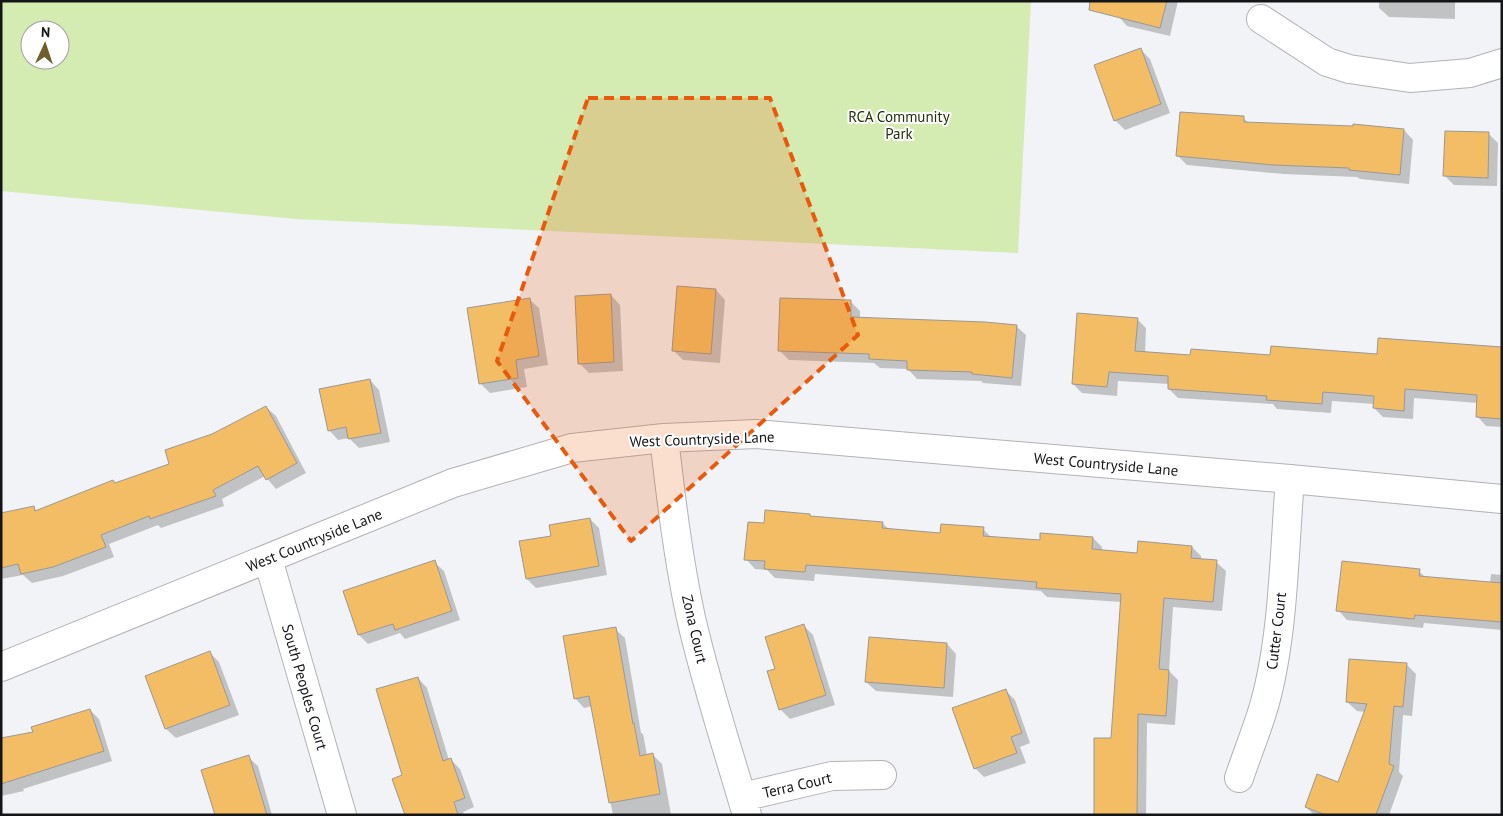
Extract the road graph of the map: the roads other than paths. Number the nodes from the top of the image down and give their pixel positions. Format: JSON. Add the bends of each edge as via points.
{"nodes":[{"id":1,"x":1261,"y":19,"type":"dead end"},
{"id":2,"x":1502,"y":63,"type":"edge"},
{"id":3,"x":664,"y":438,"type":"junction"},
{"id":4,"x":1290,"y":479,"type":"junction"},
{"id":5,"x":1502,"y":499,"type":"edge"},
{"id":6,"x":268,"y":559,"type":"junction"},
{"id":7,"x":1,"y":667,"type":"edge"},
{"id":8,"x":882,"y":775,"type":"dead end"},
{"id":9,"x":1238,"y":778,"type":"dead end"},
{"id":10,"x":744,"y":806,"type":"edge"},
{"id":11,"x":342,"y":815,"type":"edge"}],
"edges":[{"from":1,"to":2,"type":"street","via":[[1327,62],[1349,69],[1410,78],[1470,73]]},
{"from":3,"to":4,"type":"street","name":"West Countryside Lane","via":[[756,434]]},
{"from":3,"to":6,"type":"street","name":"West Countryside Lane","via":[[572,448],[453,483]]},
{"from":3,"to":10,"type":"street","name":"Zona Court","via":[[675,530],[691,619]]},
{"from":4,"to":5,"type":"street","name":"West Countryside Lane"},
{"from":4,"to":9,"type":"street","name":"Cutter Court","via":[[1274,659],[1264,706]]},
{"from":6,"to":7,"type":"street","name":"West Countryside Lane"},
{"from":6,"to":11,"type":"street","name":"South Peoples Court"},
{"from":8,"to":10,"type":"street","name":"Terra Court","via":[[832,776]]}]}
